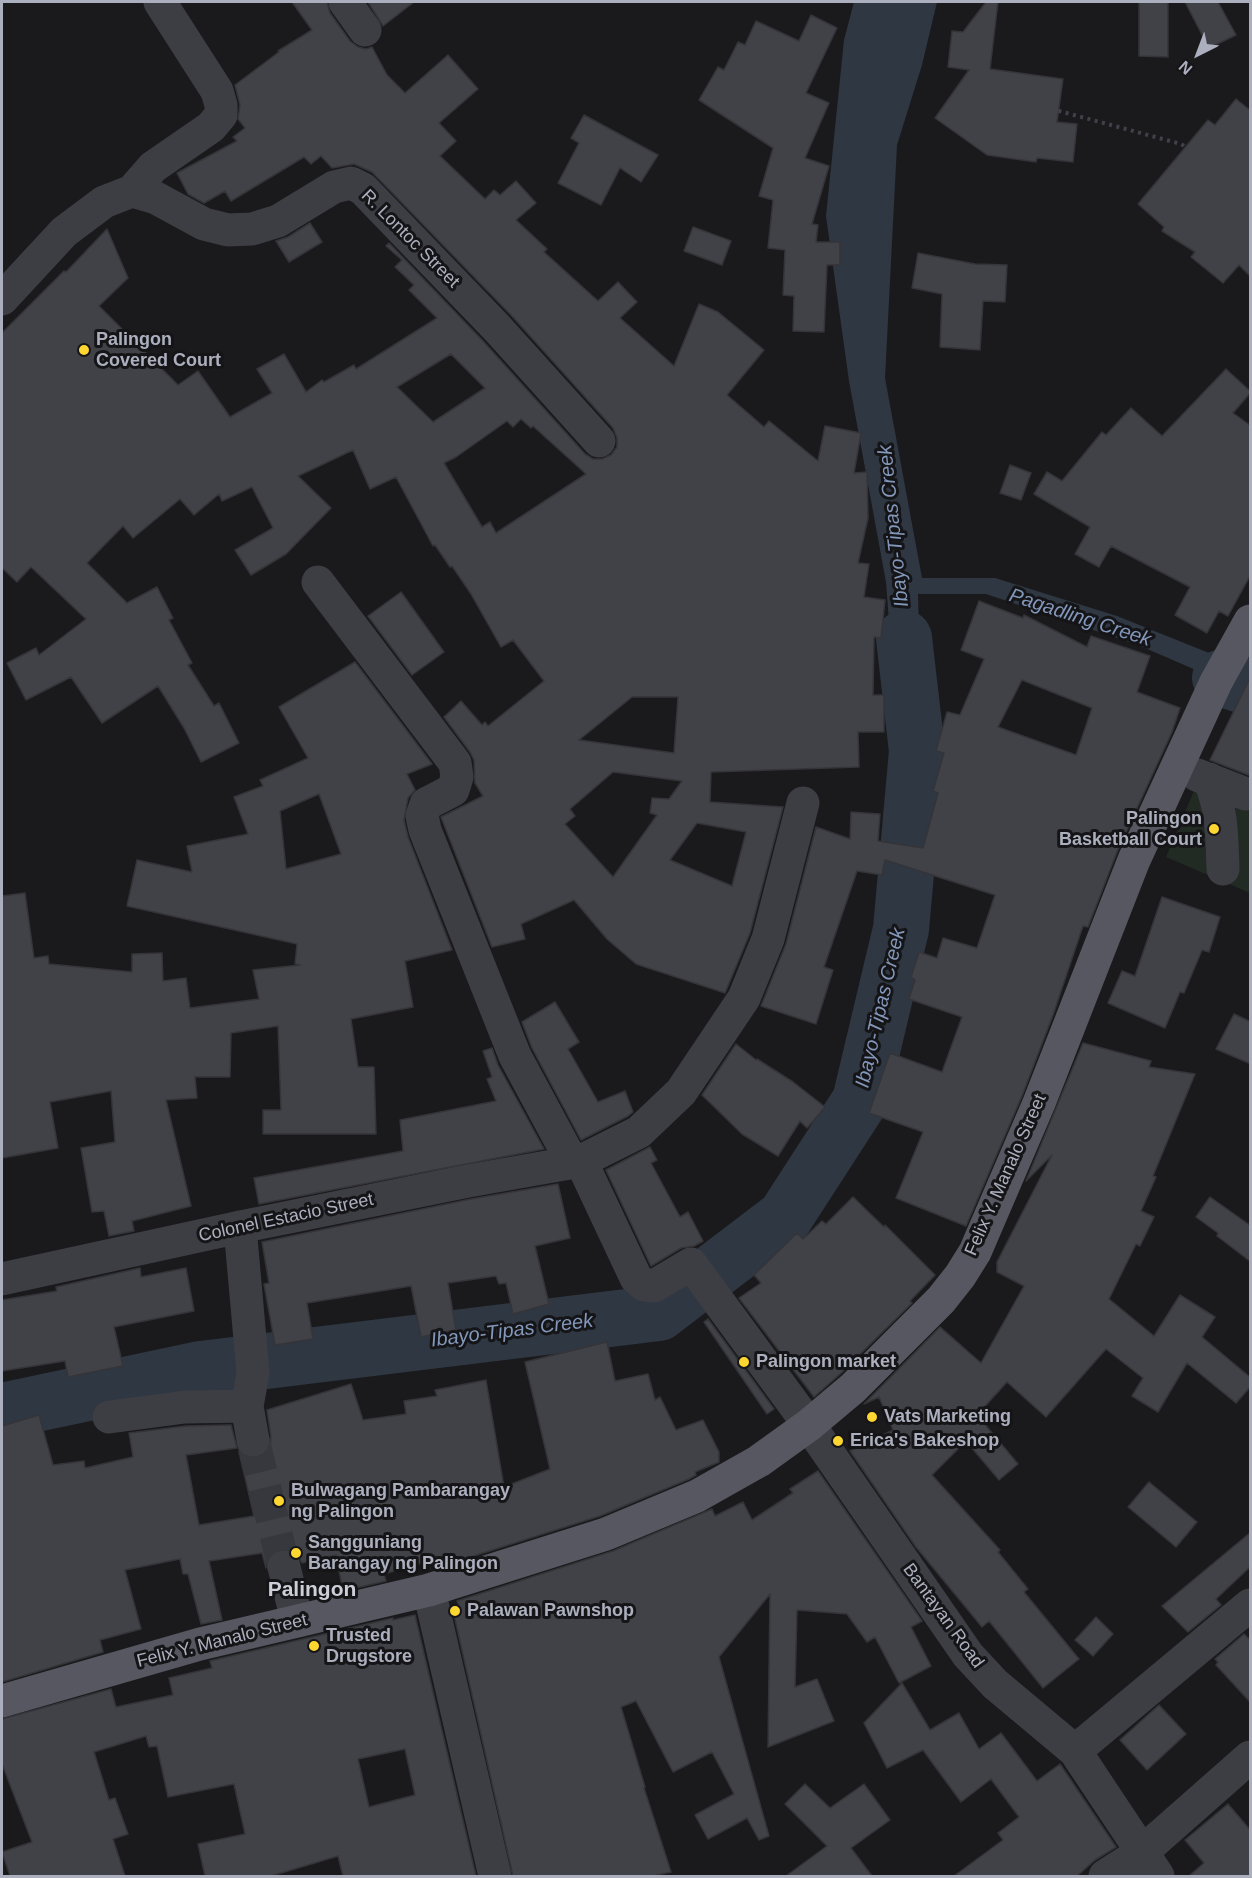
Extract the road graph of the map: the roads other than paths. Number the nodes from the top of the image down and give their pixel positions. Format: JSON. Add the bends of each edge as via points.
{"nodes":[{"id":1,"x":160,"y":2,"type":"edge"},
{"id":2,"x":345,"y":2,"type":"edge"},
{"id":3,"x":365,"y":30,"type":"dead end"},
{"id":4,"x":132,"y":191,"type":"junction"},
{"id":5,"x":2,"y":299,"type":"edge"},
{"id":6,"x":599,"y":441,"type":"dead end"},
{"id":7,"x":318,"y":582,"type":"dead end"},
{"id":8,"x":1246,"y":637,"type":"edge"},
{"id":9,"x":1178,"y":767,"type":"junction"},
{"id":10,"x":1209,"y":779,"type":"junction"},
{"id":11,"x":1246,"y":794,"type":"dead end"},
{"id":12,"x":803,"y":803,"type":"dead end"},
{"id":13,"x":1223,"y":868,"type":"dead end"},
{"id":14,"x":577,"y":1161,"type":"junction"},
{"id":15,"x":240,"y":1227,"type":"junction"},
{"id":16,"x":2,"y":1280,"type":"edge"},
{"id":17,"x":247,"y":1406,"type":"junction"},
{"id":18,"x":109,"y":1417,"type":"dead end"},
{"id":19,"x":809,"y":1425,"type":"junction"},
{"id":20,"x":253,"y":1440,"type":"tunnel mouth"},
{"id":21,"x":284,"y":1567,"type":"tunnel mouth"},
{"id":22,"x":429,"y":1590,"type":"junction"},
{"id":23,"x":1251,"y":1605,"type":"edge"},
{"id":24,"x":297,"y":1621,"type":"junction"},
{"id":25,"x":2,"y":1701,"type":"edge"},
{"id":26,"x":1075,"y":1751,"type":"junction"},
{"id":27,"x":1251,"y":1757,"type":"edge"},
{"id":28,"x":1149,"y":1865,"type":"edge"},
{"id":29,"x":495,"y":1876,"type":"edge"},
{"id":30,"x":1105,"y":1876,"type":"edge"}],
"edges":[{"from":1,"to":4,"type":"street","via":[[217,91],[221,115],[153,167]]},
{"from":2,"to":3,"type":"street"},
{"from":4,"to":5,"type":"street","via":[[104,202],[64,232]]},
{"from":4,"to":6,"type":"street","name":"R. Lontoc Street","via":[[156,198],[204,224],[228,230],[252,229],[278,221],[334,187],[351,183],[363,189]]},
{"from":7,"to":14,"type":"street","via":[[455,763],[458,777],[453,790],[426,804],[422,816],[425,830],[515,1056]]},
{"from":8,"to":9,"type":"main road","name":"Felix Y. Manalo Street","via":[[1216,682]]},
{"from":9,"to":10,"type":"street"},
{"from":9,"to":19,"type":"main road","name":"Felix Y. Manalo Street","via":[[1134,860],[1039,1103],[975,1252],[941,1300],[853,1388]]},
{"from":10,"to":11,"type":"street"},
{"from":10,"to":13,"type":"street","via":[[1217,797]]},
{"from":12,"to":14,"type":"street","name":"Colonel Estacio Street","via":[[768,939],[744,998],[681,1092],[639,1132]]},
{"from":14,"to":15,"type":"street","name":"Colonel Estacio Street"},
{"from":14,"to":19,"type":"street","name":"Bantayan Road","via":[[636,1278],[644,1285],[654,1286],[691,1264]]},
{"from":15,"to":16,"type":"street","name":"Colonel Estacio Street"},
{"from":15,"to":17,"type":"street","via":[[254,1373]]},
{"from":17,"to":18,"type":"street","via":[[185,1407]]},
{"from":17,"to":20,"type":"street"},
{"from":19,"to":22,"type":"main road","name":"Felix Y. Manalo Street","via":[[759,1461],[697,1496],[606,1534]]},
{"from":19,"to":26,"type":"street","name":"Bantayan Road","via":[[968,1655],[995,1684]]},
{"from":21,"to":24,"type":"street"},
{"from":22,"to":24,"type":"main road","name":"Felix Y. Manalo Street"},
{"from":22,"to":29,"type":"street"},
{"from":23,"to":26,"type":"street"},
{"from":24,"to":25,"type":"main road","name":"Felix Y. Manalo Street","via":[[200,1644]]},
{"from":26,"to":28,"type":"street","name":"Bantayan Road"},
{"from":27,"to":28,"type":"street"},
{"from":28,"to":30,"type":"street"}]}
